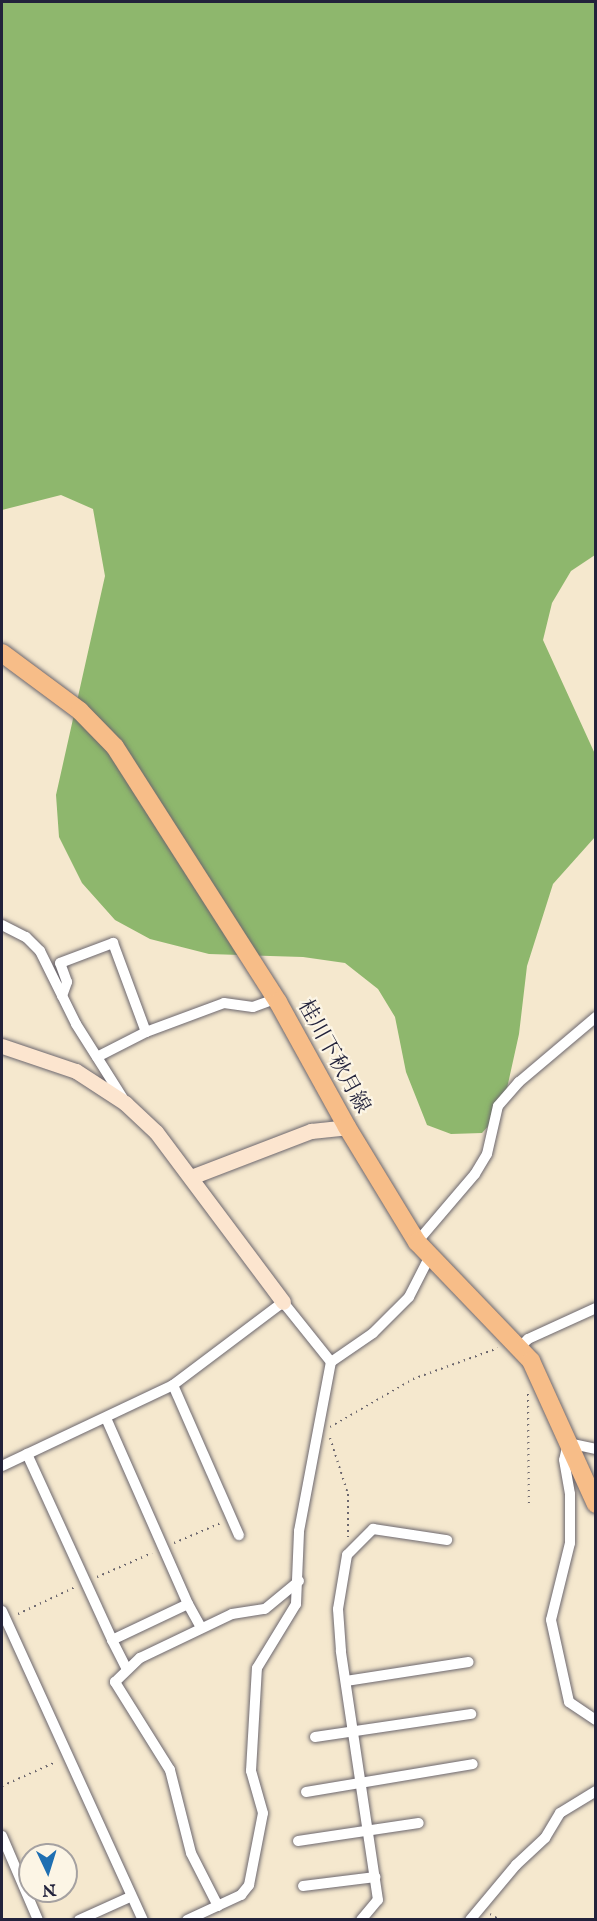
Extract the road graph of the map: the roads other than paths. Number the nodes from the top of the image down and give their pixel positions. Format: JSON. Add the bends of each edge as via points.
{"nodes":[{"id":1,"x":2,"y":653,"type":"edge"},
{"id":2,"x":2,"y":925,"type":"edge"},
{"id":3,"x":62,"y":996,"type":"junction"},
{"id":4,"x":275,"y":999,"type":"junction"},
{"id":5,"x":596,"y":1017,"type":"edge"},
{"id":6,"x":146,"y":1032,"type":"junction"},
{"id":7,"x":2,"y":1046,"type":"edge"},
{"id":8,"x":97,"y":1057,"type":"junction"},
{"id":9,"x":125,"y":1103,"type":"junction"},
{"id":10,"x":346,"y":1127,"type":"junction"},
{"id":11,"x":191,"y":1177,"type":"junction"},
{"id":12,"x":417,"y":1242,"type":"junction"},
{"id":13,"x":429,"y":1258,"type":"junction"},
{"id":14,"x":283,"y":1302,"type":"junction"},
{"id":15,"x":596,"y":1308,"type":"edge"},
{"id":16,"x":517,"y":1344,"type":"junction"},
{"id":17,"x":331,"y":1362,"type":"junction"},
{"id":18,"x":173,"y":1385,"type":"junction"},
{"id":19,"x":106,"y":1418,"type":"junction"},
{"id":20,"x":568,"y":1443,"type":"junction"},
{"id":21,"x":596,"y":1449,"type":"edge"},
{"id":22,"x":27,"y":1454,"type":"junction"},
{"id":23,"x":2,"y":1466,"type":"edge"},
{"id":24,"x":596,"y":1504,"type":"edge"},
{"id":25,"x":239,"y":1535,"type":"dead end"},
{"id":26,"x":447,"y":1540,"type":"dead end"},
{"id":27,"x":299,"y":1581,"type":"junction"},
{"id":28,"x":188,"y":1604,"type":"junction"},
{"id":29,"x":3,"y":1615,"type":"edge"},
{"id":30,"x":201,"y":1627,"type":"junction"},
{"id":31,"x":112,"y":1640,"type":"junction"},
{"id":32,"x":469,"y":1662,"type":"dead end"},
{"id":33,"x":127,"y":1669,"type":"junction"},
{"id":34,"x":346,"y":1681,"type":"junction"},
{"id":35,"x":471,"y":1714,"type":"dead end"},
{"id":36,"x":596,"y":1720,"type":"edge"},
{"id":37,"x":353,"y":1731,"type":"junction"},
{"id":38,"x":315,"y":1737,"type":"dead end"},
{"id":39,"x":473,"y":1764,"type":"dead end"},
{"id":40,"x":362,"y":1783,"type":"junction"},
{"id":41,"x":596,"y":1791,"type":"edge"},
{"id":42,"x":306,"y":1792,"type":"dead end"},
{"id":43,"x":418,"y":1823,"type":"dead end"},
{"id":44,"x":369,"y":1830,"type":"junction"},
{"id":45,"x":2,"y":1836,"type":"edge"},
{"id":46,"x":298,"y":1841,"type":"dead end"},
{"id":47,"x":375,"y":1877,"type":"junction"},
{"id":48,"x":303,"y":1886,"type":"dead end"},
{"id":49,"x":130,"y":1897,"type":"junction"},
{"id":50,"x":218,"y":1906,"type":"junction"},
{"id":51,"x":38,"y":1920,"type":"edge"},
{"id":52,"x":79,"y":1920,"type":"edge"},
{"id":53,"x":143,"y":1920,"type":"edge"},
{"id":54,"x":187,"y":1920,"type":"edge"},
{"id":55,"x":361,"y":1920,"type":"edge"},
{"id":56,"x":470,"y":1920,"type":"edge"}],
"edges":[{"from":1,"to":4,"type":"main road","name":"桂川下秋月線","via":[[80,711],[115,747]]},
{"from":2,"to":3,"type":"street","via":[[26,937],[40,951]]},
{"from":3,"to":6,"type":"street","via":[[67,982],[60,963],[112,943]]},
{"from":3,"to":8,"type":"street"},
{"from":4,"to":6,"type":"street","via":[[253,1007],[224,1003]]},
{"from":4,"to":10,"type":"main road","name":"桂川下秋月線"},
{"from":5,"to":12,"type":"street","via":[[519,1082],[498,1106],[487,1154],[475,1174]]},
{"from":6,"to":8,"type":"street"},
{"from":7,"to":9,"type":"street","via":[[76,1071]]},
{"from":8,"to":9,"type":"street"},
{"from":9,"to":11,"type":"street","via":[[156,1132]]},
{"from":10,"to":11,"type":"street","via":[[311,1131]]},
{"from":10,"to":12,"type":"main road","name":"桂川下秋月線"},
{"from":11,"to":14,"type":"street"},
{"from":12,"to":13,"type":"main road","name":"桂川下秋月線"},
{"from":13,"to":16,"type":"main road","name":"桂川下秋月線"},
{"from":13,"to":17,"type":"street","via":[[409,1296],[373,1333]]},
{"from":14,"to":17,"type":"street"},
{"from":14,"to":18,"type":"street"},
{"from":15,"to":16,"type":"street"},
{"from":16,"to":20,"type":"main road","name":"桂川下秋月線","via":[[539,1376]]},
{"from":17,"to":27,"type":"street","via":[[299,1531]]},
{"from":18,"to":19,"type":"street"},
{"from":18,"to":25,"type":"street"},
{"from":19,"to":22,"type":"street"},
{"from":19,"to":28,"type":"street"},
{"from":20,"to":21,"type":"street"},
{"from":20,"to":24,"type":"main road","name":"桂川下秋月線"},
{"from":20,"to":36,"type":"street","via":[[564,1460],[570,1494],[570,1543],[550,1620],[569,1702]]},
{"from":22,"to":23,"type":"street"},
{"from":22,"to":31,"type":"street"},
{"from":26,"to":34,"type":"street","via":[[373,1529],[347,1555],[338,1609]]},
{"from":27,"to":30,"type":"street","via":[[265,1609],[232,1614]]},
{"from":27,"to":50,"type":"street","via":[[290,1616],[257,1668],[251,1771],[263,1813],[249,1886],[241,1895]]},
{"from":28,"to":30,"type":"street"},
{"from":28,"to":31,"type":"street"},
{"from":29,"to":49,"type":"street"},
{"from":30,"to":33,"type":"street"},
{"from":31,"to":33,"type":"street"},
{"from":32,"to":34,"type":"street"},
{"from":33,"to":50,"type":"street","via":[[115,1682],[170,1770],[191,1853]]},
{"from":34,"to":37,"type":"street"},
{"from":35,"to":37,"type":"street"},
{"from":37,"to":38,"type":"street"},
{"from":37,"to":40,"type":"street"},
{"from":39,"to":40,"type":"street"},
{"from":40,"to":42,"type":"street"},
{"from":40,"to":44,"type":"street"},
{"from":41,"to":56,"type":"street","via":[[560,1813],[545,1838],[516,1865]]},
{"from":43,"to":44,"type":"street"},
{"from":44,"to":46,"type":"street"},
{"from":44,"to":47,"type":"street"},
{"from":45,"to":51,"type":"street"},
{"from":47,"to":48,"type":"street"},
{"from":47,"to":55,"type":"street","via":[[378,1900]]},
{"from":49,"to":52,"type":"street"},
{"from":49,"to":53,"type":"street"},
{"from":50,"to":54,"type":"street"}]}
